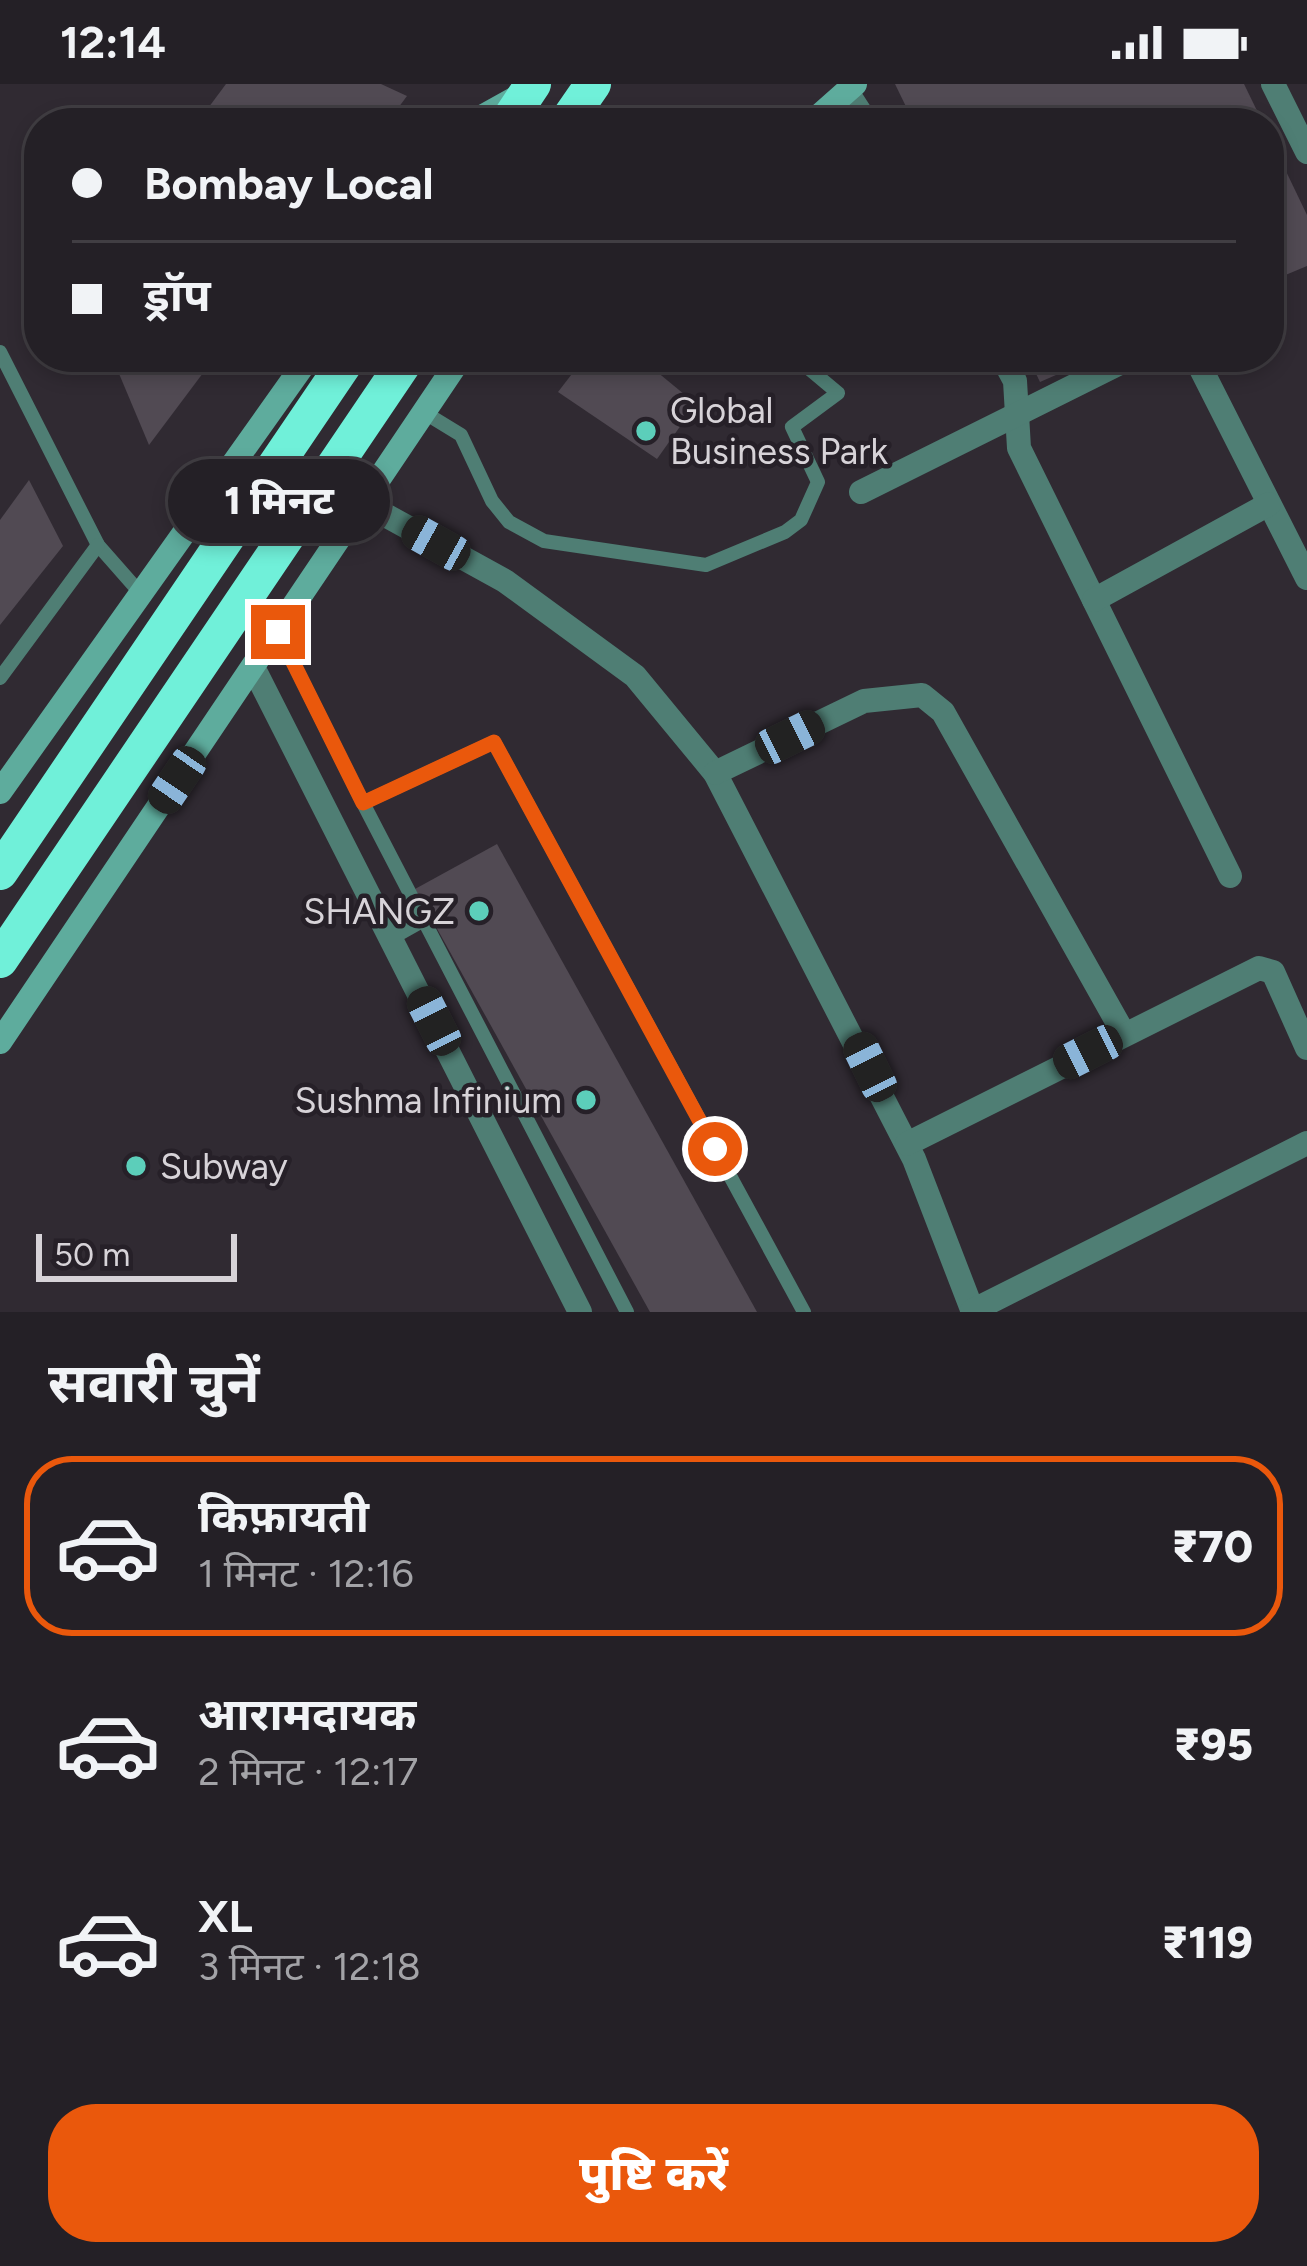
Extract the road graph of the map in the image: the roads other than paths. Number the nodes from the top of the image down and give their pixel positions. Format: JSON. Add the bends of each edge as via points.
{"nodes":[{"id":1,"x":1273,"y":84,"type":"edge"},
{"id":2,"x":520,"y":87,"type":"edge"},
{"id":3,"x":851,"y":88,"type":"edge"},
{"id":4,"x":491,"y":108,"type":"edge"},
{"id":5,"x":828,"y":108,"type":"edge"},
{"id":6,"x":1307,"y":152,"type":"edge"},
{"id":7,"x":0,"y":352,"type":"edge"},
{"id":8,"x":299,"y":372,"type":"edge"},
{"id":9,"x":339,"y":372,"type":"edge"},
{"id":10,"x":398,"y":372,"type":"edge"},
{"id":11,"x":451,"y":372,"type":"edge"},
{"id":12,"x":813,"y":372,"type":"edge"},
{"id":13,"x":1010,"y":372,"type":"edge"},
{"id":14,"x":1102,"y":372,"type":"edge"},
{"id":15,"x":1203,"y":372,"type":"edge"},
{"id":16,"x":425,"y":413,"type":"junction"},
{"id":17,"x":1017,"y":415,"type":"junction"},
{"id":18,"x":861,"y":492,"type":"dead end"},
{"id":19,"x":1269,"y":504,"type":"junction"},
{"id":20,"x":367,"y":505,"type":"junction"},
{"id":21,"x":98,"y":545,"type":"junction"},
{"id":22,"x":1307,"y":578,"type":"edge"},
{"id":23,"x":142,"y":596,"type":"junction"},
{"id":24,"x":1094,"y":600,"type":"junction"},
{"id":25,"x":278,"y":632,"type":"junction"},
{"id":26,"x":254,"y":668,"type":"junction"},
{"id":27,"x":0,"y":679,"type":"edge"},
{"id":28,"x":715,"y":772,"type":"junction"},
{"id":29,"x":2,"y":782,"type":"edge"},
{"id":30,"x":363,"y":803,"type":"junction"},
{"id":31,"x":0,"y":872,"type":"edge"},
{"id":32,"x":1230,"y":876,"type":"dead end"},
{"id":33,"x":424,"y":920,"type":"junction"},
{"id":34,"x":392,"y":938,"type":"junction"},
{"id":35,"x":0,"y":960,"type":"edge"},
{"id":36,"x":1124,"y":1034,"type":"junction"},
{"id":37,"x":0,"y":1042,"type":"edge"},
{"id":38,"x":1307,"y":1048,"type":"edge"},
{"id":39,"x":1307,"y":1143,"type":"edge"},
{"id":40,"x":907,"y":1144,"type":"junction"},
{"id":41,"x":972,"y":1311,"type":"edge"},
{"id":42,"x":580,"y":1312,"type":"edge"},
{"id":43,"x":627,"y":1312,"type":"edge"},
{"id":44,"x":803,"y":1312,"type":"edge"}],
"edges":[{"from":1,"to":6,"type":"street"},
{"from":2,"to":4,"type":"street"},
{"from":3,"to":5,"type":"street"},
{"from":7,"to":21,"type":"lane"},
{"from":8,"to":23,"type":"street"},
{"from":9,"to":31,"type":"highway"},
{"from":10,"to":35,"type":"highway"},
{"from":11,"to":16,"type":"street"},
{"from":12,"to":16,"type":"lane","via":[[838,393],[792,427],[818,482],[812,500],[785,532],[706,565],[526,536],[492,501],[461,435]]},
{"from":13,"to":17,"type":"street"},
{"from":14,"to":17,"type":"street"},
{"from":15,"to":19,"type":"street"},
{"from":16,"to":20,"type":"street"},
{"from":17,"to":18,"type":"street"},
{"from":17,"to":24,"type":"street","via":[[1019,448]]},
{"from":19,"to":22,"type":"street"},
{"from":19,"to":24,"type":"street"},
{"from":20,"to":25,"type":"street"},
{"from":20,"to":28,"type":"street","via":[[505,581],[634,676]]},
{"from":21,"to":23,"type":"lane"},
{"from":21,"to":27,"type":"lane"},
{"from":23,"to":29,"type":"street"},
{"from":24,"to":32,"type":"street"},
{"from":25,"to":26,"type":"street"},
{"from":25,"to":30,"type":"lane"},
{"from":26,"to":34,"type":"street"},
{"from":26,"to":37,"type":"street"},
{"from":28,"to":36,"type":"street","via":[[864,701],[922,695],[943,712]]},
{"from":28,"to":40,"type":"street"},
{"from":30,"to":33,"type":"lane"},
{"from":30,"to":44,"type":"lane","via":[[494,742]]},
{"from":33,"to":34,"type":"lane"},
{"from":33,"to":43,"type":"lane"},
{"from":34,"to":42,"type":"street"},
{"from":36,"to":38,"type":"street","via":[[1259,968],[1274,972]]},
{"from":36,"to":40,"type":"street"},
{"from":39,"to":41,"type":"street"},
{"from":40,"to":41,"type":"street"}]}
